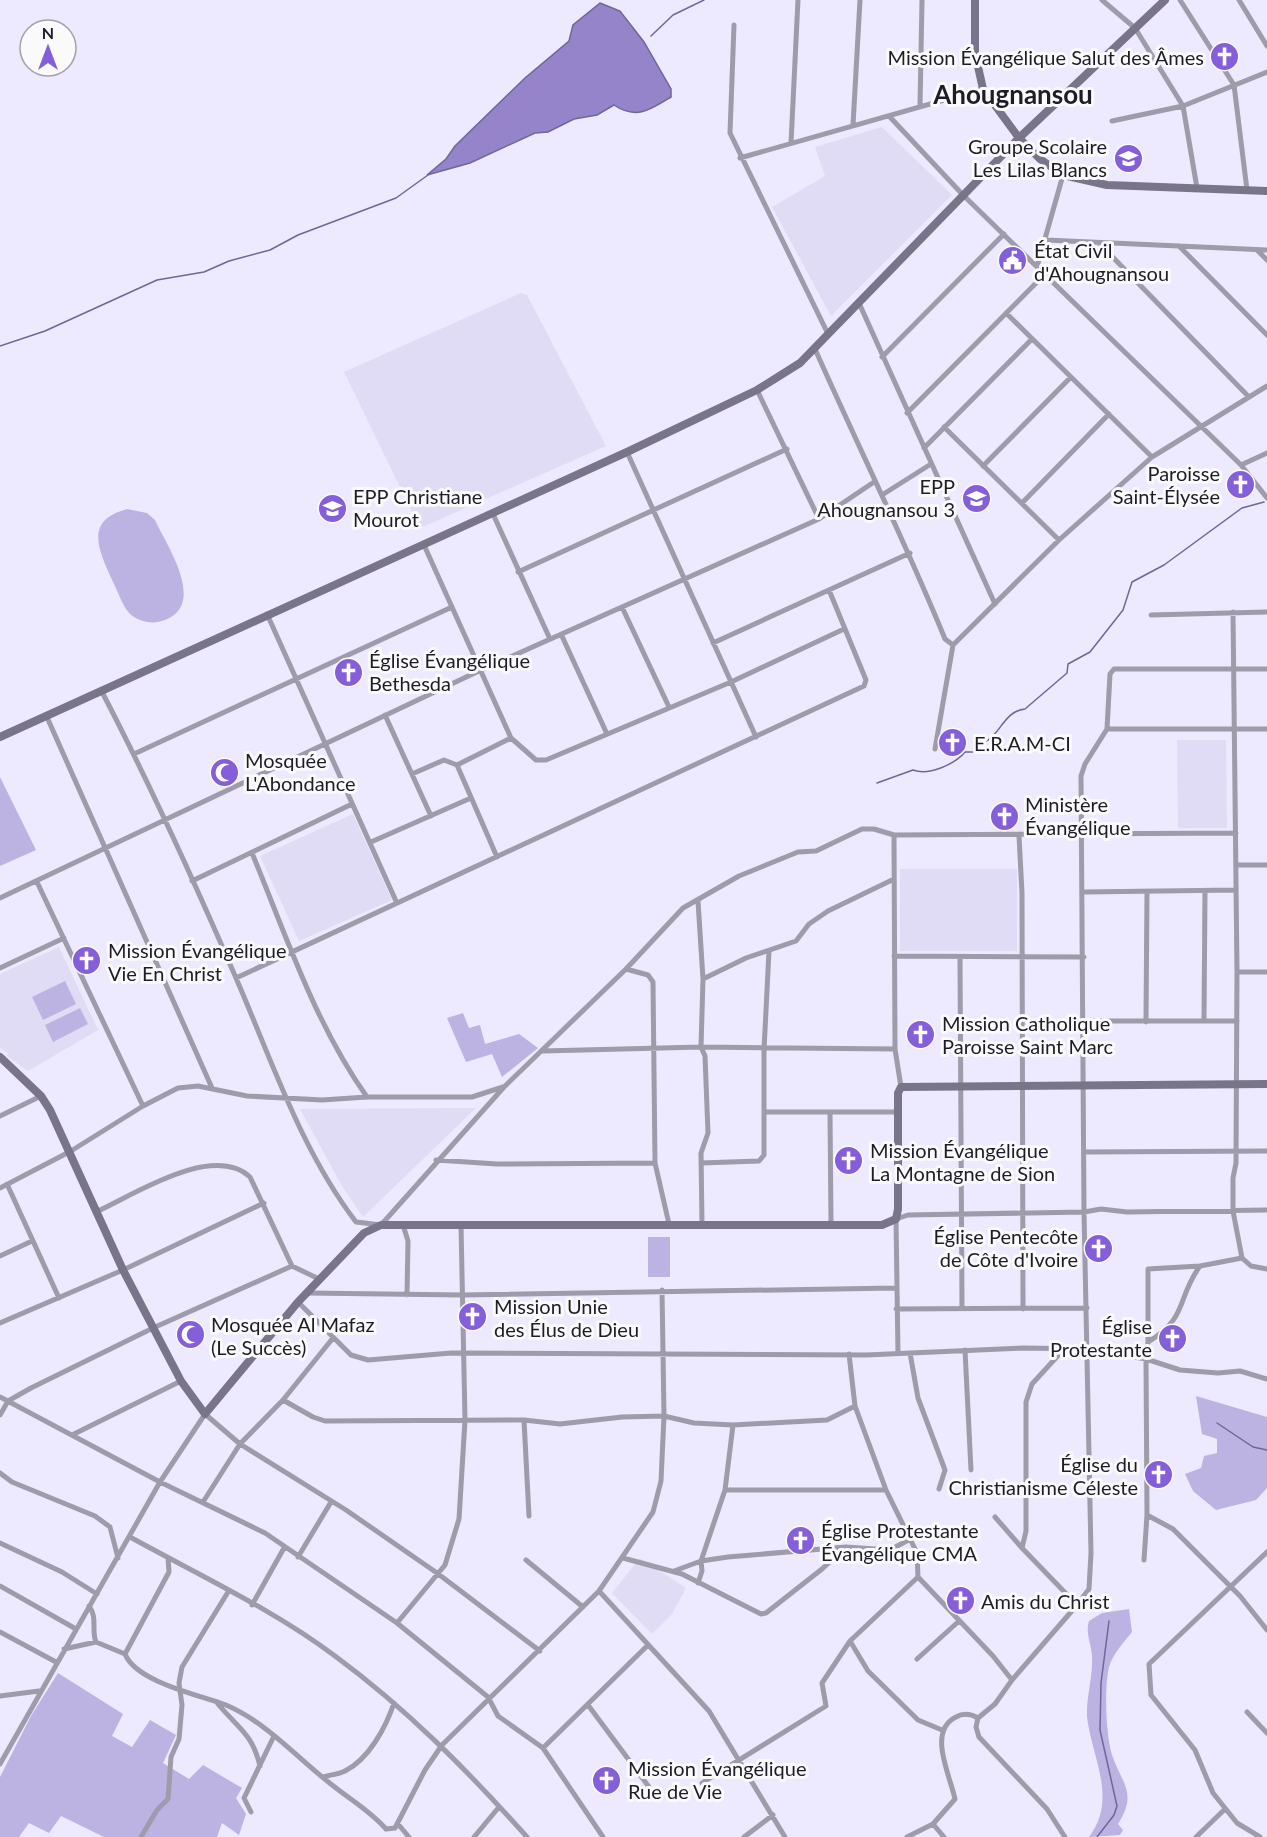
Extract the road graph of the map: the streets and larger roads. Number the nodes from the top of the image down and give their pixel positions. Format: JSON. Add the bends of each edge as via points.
{"nodes":[{"id":1,"x":798,"y":0,"type":"edge"},
{"id":2,"x":860,"y":0,"type":"edge"},
{"id":3,"x":922,"y":0,"type":"edge"},
{"id":4,"x":975,"y":0,"type":"edge"},
{"id":5,"x":1102,"y":0,"type":"edge"},
{"id":6,"x":1165,"y":0,"type":"edge"},
{"id":7,"x":1180,"y":0,"type":"edge"},
{"id":8,"x":1239,"y":0,"type":"edge"},
{"id":9,"x":734,"y":25,"type":"dead end"},
{"id":10,"x":1135,"y":28,"type":"junction"},
{"id":11,"x":1267,"y":46,"type":"edge"},
{"id":12,"x":1267,"y":72,"type":"edge"},
{"id":13,"x":1234,"y":85,"type":"junction"},
{"id":14,"x":983,"y":89,"type":"junction"},
{"id":15,"x":920,"y":106,"type":"junction"},
{"id":16,"x":1183,"y":106,"type":"junction"},
{"id":17,"x":889,"y":116,"type":"junction"},
{"id":18,"x":1112,"y":121,"type":"dead end"},
{"id":19,"x":853,"y":125,"type":"junction"},
{"id":20,"x":1019,"y":138,"type":"junction"},
{"id":21,"x":791,"y":143,"type":"junction"},
{"id":22,"x":740,"y":158,"type":"junction"},
{"id":23,"x":1064,"y":175,"type":"junction"},
{"id":24,"x":1197,"y":188,"type":"junction"},
{"id":25,"x":1247,"y":190,"type":"junction"},
{"id":26,"x":1267,"y":191,"type":"edge"},
{"id":27,"x":963,"y":195,"type":"junction"},
{"id":28,"x":1004,"y":234,"type":"junction"},
{"id":29,"x":1046,"y":240,"type":"junction"},
{"id":30,"x":1099,"y":243,"type":"junction"},
{"id":31,"x":1179,"y":246,"type":"junction"},
{"id":32,"x":1257,"y":250,"type":"junction"},
{"id":33,"x":1267,"y":250,"type":"edge"},
{"id":34,"x":1267,"y":260,"type":"edge"},
{"id":35,"x":1037,"y":267,"type":"junction"},
{"id":36,"x":1045,"y":274,"type":"junction"},
{"id":37,"x":859,"y":303,"type":"junction"},
{"id":38,"x":1006,"y":313,"type":"junction"},
{"id":39,"x":828,"y":334,"type":"junction"},
{"id":40,"x":1267,"y":335,"type":"edge"},
{"id":41,"x":1032,"y":339,"type":"junction"},
{"id":42,"x":815,"y":349,"type":"junction"},
{"id":43,"x":882,"y":357,"type":"junction"},
{"id":44,"x":1071,"y":377,"type":"junction"},
{"id":45,"x":1267,"y":386,"type":"edge"},
{"id":46,"x":757,"y":390,"type":"junction"},
{"id":47,"x":1248,"y":396,"type":"junction"},
{"id":48,"x":907,"y":412,"type":"junction"},
{"id":49,"x":1109,"y":414,"type":"junction"},
{"id":50,"x":1201,"y":425,"type":"junction"},
{"id":51,"x":944,"y":427,"type":"junction"},
{"id":52,"x":924,"y":448,"type":"junction"},
{"id":53,"x":786,"y":449,"type":"junction"},
{"id":54,"x":627,"y":452,"type":"junction"},
{"id":55,"x":1267,"y":453,"type":"edge"},
{"id":56,"x":1152,"y":458,"type":"junction"},
{"id":57,"x":931,"y":464,"type":"junction"},
{"id":58,"x":1241,"y":465,"type":"junction"},
{"id":59,"x":983,"y":466,"type":"junction"},
{"id":60,"x":874,"y":482,"type":"junction"},
{"id":61,"x":882,"y":495,"type":"junction"},
{"id":62,"x":1267,"y":498,"type":"edge"},
{"id":63,"x":1022,"y":503,"type":"junction"},
{"id":64,"x":653,"y":512,"type":"junction"},
{"id":65,"x":493,"y":514,"type":"junction"},
{"id":66,"x":819,"y":519,"type":"junction"},
{"id":67,"x":1059,"y":540,"type":"junction"},
{"id":68,"x":424,"y":545,"type":"junction"},
{"id":69,"x":910,"y":553,"type":"junction"},
{"id":70,"x":519,"y":572,"type":"junction"},
{"id":71,"x":684,"y":579,"type":"junction"},
{"id":72,"x":829,"y":590,"type":"junction"},
{"id":73,"x":995,"y":604,"type":"junction"},
{"id":74,"x":452,"y":607,"type":"junction"},
{"id":75,"x":622,"y":607,"type":"junction"},
{"id":76,"x":1233,"y":612,"type":"junction"},
{"id":77,"x":1267,"y":612,"type":"edge"},
{"id":78,"x":267,"y":614,"type":"junction"},
{"id":79,"x":1151,"y":615,"type":"dead end"},
{"id":80,"x":844,"y":629,"type":"junction"},
{"id":81,"x":561,"y":634,"type":"junction"},
{"id":82,"x":550,"y":639,"type":"junction"},
{"id":83,"x":713,"y":643,"type":"junction"},
{"id":84,"x":953,"y":645,"type":"junction"},
{"id":85,"x":1234,"y":669,"type":"junction"},
{"id":86,"x":1267,"y":669,"type":"edge"},
{"id":87,"x":481,"y":670,"type":"junction"},
{"id":88,"x":298,"y":679,"type":"junction"},
{"id":89,"x":731,"y":682,"type":"junction"},
{"id":90,"x":101,"y":690,"type":"junction"},
{"id":91,"x":669,"y":707,"type":"junction"},
{"id":92,"x":46,"y":715,"type":"junction"},
{"id":93,"x":385,"y":715,"type":"junction"},
{"id":94,"x":1107,"y":729,"type":"junction"},
{"id":95,"x":1267,"y":729,"type":"edge"},
{"id":96,"x":1234,"y":730,"type":"junction"},
{"id":97,"x":606,"y":735,"type":"junction"},
{"id":98,"x":0,"y":737,"type":"edge"},
{"id":99,"x":756,"y":737,"type":"junction"},
{"id":100,"x":511,"y":738,"type":"junction"},
{"id":101,"x":324,"y":744,"type":"junction"},
{"id":102,"x":934,"y":749,"type":"dead end"},
{"id":103,"x":134,"y":754,"type":"junction"},
{"id":104,"x":457,"y":765,"type":"junction"},
{"id":105,"x":412,"y":774,"type":"junction"},
{"id":106,"x":471,"y":798,"type":"junction"},
{"id":107,"x":352,"y":804,"type":"junction"},
{"id":108,"x":431,"y":816,"type":"junction"},
{"id":109,"x":163,"y":819,"type":"junction"},
{"id":110,"x":1083,"y":833,"type":"junction"},
{"id":111,"x":1236,"y":833,"type":"junction"},
{"id":112,"x":894,"y":835,"type":"junction"},
{"id":113,"x":1019,"y":836,"type":"junction"},
{"id":114,"x":371,"y":842,"type":"junction"},
{"id":115,"x":106,"y":849,"type":"junction"},
{"id":116,"x":252,"y":853,"type":"junction"},
{"id":117,"x":497,"y":856,"type":"junction"},
{"id":118,"x":1236,"y":865,"type":"junction"},
{"id":119,"x":1267,"y":865,"type":"edge"},
{"id":120,"x":894,"y":879,"type":"junction"},
{"id":121,"x":192,"y":881,"type":"junction"},
{"id":122,"x":37,"y":882,"type":"junction"},
{"id":123,"x":1236,"y":890,"type":"junction"},
{"id":124,"x":1205,"y":891,"type":"junction"},
{"id":125,"x":1084,"y":892,"type":"junction"},
{"id":126,"x":1147,"y":892,"type":"junction"},
{"id":127,"x":0,"y":898,"type":"edge"},
{"id":128,"x":698,"y":901,"type":"junction"},
{"id":129,"x":396,"y":902,"type":"junction"},
{"id":130,"x":64,"y":938,"type":"junction"},
{"id":131,"x":292,"y":951,"type":"junction"},
{"id":132,"x":769,"y":951,"type":"junction"},
{"id":133,"x":894,"y":956,"type":"junction"},
{"id":134,"x":1022,"y":957,"type":"junction"},
{"id":135,"x":1084,"y":957,"type":"junction"},
{"id":136,"x":960,"y":958,"type":"junction"},
{"id":137,"x":0,"y":968,"type":"edge"},
{"id":138,"x":626,"y":969,"type":"junction"},
{"id":139,"x":1238,"y":972,"type":"junction"},
{"id":140,"x":1267,"y":972,"type":"edge"},
{"id":141,"x":236,"y":978,"type":"junction"},
{"id":142,"x":703,"y":979,"type":"junction"},
{"id":143,"x":1085,"y":1021,"type":"junction"},
{"id":144,"x":1204,"y":1021,"type":"junction"},
{"id":145,"x":1237,"y":1021,"type":"junction"},
{"id":146,"x":1146,"y":1022,"type":"junction"},
{"id":147,"x":701,"y":1047,"type":"junction"},
{"id":148,"x":654,"y":1049,"type":"junction"},
{"id":149,"x":895,"y":1049,"type":"junction"},
{"id":150,"x":764,"y":1050,"type":"junction"},
{"id":151,"x":543,"y":1051,"type":"junction"},
{"id":152,"x":0,"y":1057,"type":"edge"},
{"id":153,"x":1237,"y":1084,"type":"junction"},
{"id":154,"x":1267,"y":1084,"type":"edge"},
{"id":155,"x":961,"y":1085,"type":"junction"},
{"id":156,"x":1023,"y":1085,"type":"junction"},
{"id":157,"x":1085,"y":1086,"type":"junction"},
{"id":158,"x":504,"y":1087,"type":"junction"},
{"id":159,"x":901,"y":1087,"type":"junction"},
{"id":160,"x":212,"y":1088,"type":"junction"},
{"id":161,"x":41,"y":1096,"type":"junction"},
{"id":162,"x":367,"y":1097,"type":"junction"},
{"id":163,"x":286,"y":1099,"type":"junction"},
{"id":164,"x":143,"y":1106,"type":"junction"},
{"id":165,"x":764,"y":1112,"type":"junction"},
{"id":166,"x":830,"y":1112,"type":"junction"},
{"id":167,"x":898,"y":1112,"type":"junction"},
{"id":168,"x":0,"y":1116,"type":"edge"},
{"id":169,"x":71,"y":1151,"type":"junction"},
{"id":170,"x":1236,"y":1151,"type":"junction"},
{"id":171,"x":1267,"y":1151,"type":"edge"},
{"id":172,"x":1084,"y":1152,"type":"junction"},
{"id":173,"x":436,"y":1160,"type":"junction"},
{"id":174,"x":656,"y":1162,"type":"junction"},
{"id":175,"x":702,"y":1163,"type":"junction"},
{"id":176,"x":7,"y":1185,"type":"junction"},
{"id":177,"x":0,"y":1188,"type":"edge"},
{"id":178,"x":264,"y":1203,"type":"junction"},
{"id":179,"x":1233,"y":1210,"type":"junction"},
{"id":180,"x":1267,"y":1210,"type":"edge"},
{"id":181,"x":98,"y":1211,"type":"junction"},
{"id":182,"x":1084,"y":1212,"type":"junction"},
{"id":183,"x":1023,"y":1214,"type":"junction"},
{"id":184,"x":962,"y":1215,"type":"junction"},
{"id":185,"x":896,"y":1219,"type":"junction"},
{"id":186,"x":669,"y":1224,"type":"junction"},
{"id":187,"x":702,"y":1224,"type":"junction"},
{"id":188,"x":831,"y":1224,"type":"junction"},
{"id":189,"x":381,"y":1225,"type":"junction"},
{"id":190,"x":403,"y":1225,"type":"junction"},
{"id":191,"x":461,"y":1225,"type":"junction"},
{"id":192,"x":32,"y":1241,"type":"junction"},
{"id":193,"x":0,"y":1256,"type":"edge"},
{"id":194,"x":1242,"y":1258,"type":"junction"},
{"id":195,"x":292,"y":1266,"type":"junction"},
{"id":196,"x":1200,"y":1266,"type":"junction"},
{"id":197,"x":1267,"y":1269,"type":"edge"},
{"id":198,"x":123,"y":1270,"type":"junction"},
{"id":199,"x":320,"y":1279,"type":"junction"},
{"id":200,"x":895,"y":1288,"type":"junction"},
{"id":201,"x":662,"y":1290,"type":"junction"},
{"id":202,"x":307,"y":1293,"type":"junction"},
{"id":203,"x":407,"y":1295,"type":"junction"},
{"id":204,"x":462,"y":1295,"type":"junction"},
{"id":205,"x":59,"y":1298,"type":"junction"},
{"id":206,"x":298,"y":1302,"type":"junction"},
{"id":207,"x":1087,"y":1308,"type":"junction"},
{"id":208,"x":896,"y":1309,"type":"junction"},
{"id":209,"x":962,"y":1309,"type":"junction"},
{"id":210,"x":1023,"y":1309,"type":"junction"},
{"id":211,"x":0,"y":1323,"type":"edge"},
{"id":212,"x":153,"y":1328,"type":"junction"},
{"id":213,"x":333,"y":1338,"type":"junction"},
{"id":214,"x":1148,"y":1342,"type":"junction"},
{"id":215,"x":1065,"y":1348,"type":"junction"},
{"id":216,"x":1086,"y":1349,"type":"junction"},
{"id":217,"x":965,"y":1350,"type":"junction"},
{"id":218,"x":910,"y":1353,"type":"junction"},
{"id":219,"x":463,"y":1354,"type":"junction"},
{"id":220,"x":849,"y":1354,"type":"junction"},
{"id":221,"x":898,"y":1354,"type":"junction"},
{"id":222,"x":663,"y":1355,"type":"junction"},
{"id":223,"x":1146,"y":1359,"type":"junction"},
{"id":224,"x":1267,"y":1379,"type":"edge"},
{"id":225,"x":181,"y":1381,"type":"junction"},
{"id":226,"x":0,"y":1397,"type":"edge"},
{"id":227,"x":283,"y":1400,"type":"junction"},
{"id":228,"x":8,"y":1401,"type":"junction"},
{"id":229,"x":855,"y":1406,"type":"junction"},
{"id":230,"x":205,"y":1414,"type":"junction"},
{"id":231,"x":0,"y":1415,"type":"edge"},
{"id":232,"x":664,"y":1416,"type":"junction"},
{"id":233,"x":465,"y":1420,"type":"junction"},
{"id":234,"x":524,"y":1420,"type":"junction"},
{"id":235,"x":733,"y":1425,"type":"junction"},
{"id":236,"x":72,"y":1435,"type":"junction"},
{"id":237,"x":240,"y":1444,"type":"junction"},
{"id":238,"x":970,"y":1470,"type":"dead end"},
{"id":239,"x":0,"y":1473,"type":"edge"},
{"id":240,"x":160,"y":1482,"type":"junction"},
{"id":241,"x":939,"y":1489,"type":"dead end"},
{"id":242,"x":725,"y":1490,"type":"junction"},
{"id":243,"x":886,"y":1490,"type":"junction"},
{"id":244,"x":203,"y":1502,"type":"junction"},
{"id":245,"x":331,"y":1502,"type":"junction"},
{"id":246,"x":1147,"y":1515,"type":"junction"},
{"id":247,"x":529,"y":1516,"type":"dead end"},
{"id":248,"x":995,"y":1517,"type":"dead end"},
{"id":249,"x":130,"y":1537,"type":"junction"},
{"id":250,"x":912,"y":1539,"type":"junction"},
{"id":251,"x":0,"y":1543,"type":"edge"},
{"id":252,"x":846,"y":1547,"type":"junction"},
{"id":253,"x":284,"y":1548,"type":"junction"},
{"id":254,"x":1022,"y":1548,"type":"junction"},
{"id":255,"x":1267,"y":1552,"type":"edge"},
{"id":256,"x":298,"y":1557,"type":"junction"},
{"id":257,"x":118,"y":1558,"type":"junction"},
{"id":258,"x":168,"y":1558,"type":"junction"},
{"id":259,"x":623,"y":1558,"type":"junction"},
{"id":260,"x":526,"y":1560,"type":"dead end"},
{"id":261,"x":1144,"y":1560,"type":"dead end"},
{"id":262,"x":701,"y":1561,"type":"junction"},
{"id":263,"x":674,"y":1570,"type":"junction"},
{"id":264,"x":437,"y":1573,"type":"junction"},
{"id":265,"x":918,"y":1577,"type":"junction"},
{"id":266,"x":698,"y":1583,"type":"junction"},
{"id":267,"x":0,"y":1586,"type":"edge"},
{"id":268,"x":1229,"y":1587,"type":"junction"},
{"id":269,"x":599,"y":1591,"type":"junction"},
{"id":270,"x":228,"y":1592,"type":"junction"},
{"id":271,"x":97,"y":1594,"type":"junction"},
{"id":272,"x":252,"y":1605,"type":"junction"},
{"id":273,"x":1077,"y":1605,"type":"junction"},
{"id":274,"x":89,"y":1606,"type":"junction"},
{"id":275,"x":583,"y":1607,"type":"junction"},
{"id":276,"x":959,"y":1622,"type":"junction"},
{"id":277,"x":397,"y":1623,"type":"junction"},
{"id":278,"x":76,"y":1629,"type":"junction"},
{"id":279,"x":1267,"y":1630,"type":"edge"},
{"id":280,"x":0,"y":1632,"type":"edge"},
{"id":281,"x":850,"y":1641,"type":"junction"},
{"id":282,"x":96,"y":1642,"type":"junction"},
{"id":283,"x":648,"y":1645,"type":"junction"},
{"id":284,"x":64,"y":1649,"type":"junction"},
{"id":285,"x":540,"y":1651,"type":"junction"},
{"id":286,"x":125,"y":1654,"type":"junction"},
{"id":287,"x":917,"y":1659,"type":"dead end"},
{"id":288,"x":56,"y":1662,"type":"junction"},
{"id":289,"x":1012,"y":1680,"type":"junction"},
{"id":290,"x":39,"y":1691,"type":"junction"},
{"id":291,"x":180,"y":1691,"type":"junction"},
{"id":292,"x":0,"y":1696,"type":"edge"},
{"id":293,"x":488,"y":1697,"type":"junction"},
{"id":294,"x":216,"y":1702,"type":"junction"},
{"id":295,"x":394,"y":1702,"type":"junction"},
{"id":296,"x":588,"y":1705,"type":"junction"},
{"id":297,"x":1247,"y":1712,"type":"dead end"},
{"id":298,"x":978,"y":1718,"type":"junction"},
{"id":299,"x":942,"y":1730,"type":"junction"},
{"id":300,"x":1267,"y":1733,"type":"edge"},
{"id":301,"x":274,"y":1736,"type":"junction"},
{"id":302,"x":442,"y":1745,"type":"junction"},
{"id":303,"x":543,"y":1748,"type":"junction"},
{"id":304,"x":739,"y":1760,"type":"junction"},
{"id":305,"x":0,"y":1764,"type":"edge"},
{"id":306,"x":261,"y":1768,"type":"junction"},
{"id":307,"x":322,"y":1777,"type":"junction"},
{"id":308,"x":702,"y":1783,"type":"dead end"},
{"id":309,"x":650,"y":1787,"type":"dead end"},
{"id":310,"x":499,"y":1807,"type":"junction"},
{"id":311,"x":1224,"y":1810,"type":"junction"},
{"id":312,"x":251,"y":1812,"type":"dead end"},
{"id":313,"x":773,"y":1815,"type":"junction"},
{"id":314,"x":398,"y":1824,"type":"junction"},
{"id":315,"x":933,"y":1824,"type":"junction"},
{"id":316,"x":752,"y":1834,"type":"edge"},
{"id":317,"x":141,"y":1837,"type":"edge"},
{"id":318,"x":410,"y":1837,"type":"edge"},
{"id":319,"x":474,"y":1837,"type":"edge"},
{"id":320,"x":527,"y":1837,"type":"edge"},
{"id":321,"x":603,"y":1837,"type":"edge"},
{"id":322,"x":744,"y":1837,"type":"edge"},
{"id":323,"x":785,"y":1837,"type":"edge"},
{"id":324,"x":907,"y":1837,"type":"edge"},
{"id":325,"x":944,"y":1837,"type":"edge"},
{"id":326,"x":1065,"y":1837,"type":"edge"},
{"id":327,"x":1196,"y":1837,"type":"edge"},
{"id":328,"x":1260,"y":1837,"type":"edge"}],
"edges":[{"from":1,"to":21,"type":"street"},
{"from":2,"to":19,"type":"street"},
{"from":3,"to":15,"type":"street"},
{"from":4,"to":14,"type":"street","via":[[975,53]]},
{"from":5,"to":10,"type":"street"},
{"from":6,"to":10,"type":"street"},
{"from":7,"to":13,"type":"street"},
{"from":8,"to":11,"type":"street"},
{"from":9,"to":22,"type":"street","via":[[730,133]]},
{"from":10,"to":16,"type":"street"},
{"from":10,"to":20,"type":"street"},
{"from":12,"to":13,"type":"street"},
{"from":13,"to":16,"type":"street"},
{"from":13,"to":25,"type":"street"},
{"from":14,"to":15,"type":"street"},
{"from":14,"to":20,"type":"street"},
{"from":15,"to":17,"type":"street"},
{"from":16,"to":18,"type":"street"},
{"from":16,"to":24,"type":"street"},
{"from":17,"to":19,"type":"street"},
{"from":17,"to":27,"type":"street"},
{"from":19,"to":21,"type":"street"},
{"from":20,"to":23,"type":"street"},
{"from":20,"to":27,"type":"street"},
{"from":21,"to":22,"type":"street"},
{"from":22,"to":39,"type":"street"},
{"from":23,"to":24,"type":"street","via":[[1107,184]]},
{"from":23,"to":29,"type":"street"},
{"from":24,"to":25,"type":"street"},
{"from":25,"to":26,"type":"street"},
{"from":27,"to":28,"type":"street"},
{"from":27,"to":37,"type":"street"},
{"from":28,"to":35,"type":"street"},
{"from":28,"to":43,"type":"street"},
{"from":29,"to":30,"type":"street"},
{"from":29,"to":35,"type":"street"},
{"from":30,"to":31,"type":"street"},
{"from":30,"to":47,"type":"street"},
{"from":31,"to":32,"type":"street"},
{"from":31,"to":40,"type":"street"},
{"from":32,"to":33,"type":"street"},
{"from":32,"to":34,"type":"street"},
{"from":35,"to":36,"type":"street"},
{"from":36,"to":38,"type":"street"},
{"from":36,"to":50,"type":"street"},
{"from":37,"to":39,"type":"street"},
{"from":37,"to":43,"type":"street"},
{"from":38,"to":41,"type":"street"},
{"from":38,"to":48,"type":"street"},
{"from":39,"to":42,"type":"street"},
{"from":41,"to":44,"type":"street"},
{"from":41,"to":51,"type":"street"},
{"from":42,"to":46,"type":"street"},
{"from":42,"to":60,"type":"street"},
{"from":43,"to":48,"type":"street"},
{"from":44,"to":49,"type":"street"},
{"from":44,"to":59,"type":"street"},
{"from":45,"to":47,"type":"street"},
{"from":46,"to":53,"type":"street"},
{"from":46,"to":54,"type":"street"},
{"from":47,"to":50,"type":"street"},
{"from":48,"to":52,"type":"street"},
{"from":49,"to":56,"type":"street"},
{"from":49,"to":63,"type":"street"},
{"from":50,"to":56,"type":"street"},
{"from":50,"to":58,"type":"street"},
{"from":51,"to":52,"type":"street"},
{"from":51,"to":59,"type":"street"},
{"from":52,"to":57,"type":"street"},
{"from":53,"to":64,"type":"street"},
{"from":53,"to":66,"type":"street"},
{"from":54,"to":64,"type":"street"},
{"from":54,"to":65,"type":"street"},
{"from":55,"to":58,"type":"street"},
{"from":56,"to":67,"type":"street"},
{"from":57,"to":61,"type":"street"},
{"from":57,"to":73,"type":"street"},
{"from":58,"to":62,"type":"street"},
{"from":59,"to":63,"type":"street"},
{"from":60,"to":61,"type":"street"},
{"from":60,"to":66,"type":"street"},
{"from":61,"to":69,"type":"street"},
{"from":63,"to":67,"type":"street"},
{"from":64,"to":70,"type":"street"},
{"from":64,"to":71,"type":"street"},
{"from":65,"to":68,"type":"street"},
{"from":65,"to":70,"type":"street"},
{"from":66,"to":71,"type":"street"},
{"from":67,"to":73,"type":"street"},
{"from":68,"to":74,"type":"street"},
{"from":68,"to":78,"type":"street"},
{"from":69,"to":72,"type":"street"},
{"from":69,"to":84,"type":"street","via":[[945,639]]},
{"from":70,"to":82,"type":"street"},
{"from":71,"to":75,"type":"street"},
{"from":71,"to":83,"type":"street"},
{"from":72,"to":80,"type":"street"},
{"from":72,"to":83,"type":"street"},
{"from":73,"to":84,"type":"street"},
{"from":74,"to":87,"type":"street"},
{"from":74,"to":88,"type":"street"},
{"from":75,"to":81,"type":"street"},
{"from":75,"to":91,"type":"street"},
{"from":76,"to":77,"type":"street"},
{"from":76,"to":79,"type":"street"},
{"from":76,"to":85,"type":"street"},
{"from":78,"to":88,"type":"street"},
{"from":78,"to":90,"type":"street"},
{"from":80,"to":89,"type":"street"},
{"from":80,"to":99,"type":"street","via":[[866,680],[864,686]]},
{"from":81,"to":82,"type":"street"},
{"from":81,"to":97,"type":"street"},
{"from":82,"to":87,"type":"street"},
{"from":83,"to":89,"type":"street"},
{"from":84,"to":102,"type":"street"},
{"from":85,"to":86,"type":"street"},
{"from":85,"to":94,"type":"street","via":[[1114,669],[1110,674]]},
{"from":85,"to":96,"type":"street"},
{"from":87,"to":93,"type":"street"},
{"from":87,"to":100,"type":"street"},
{"from":88,"to":101,"type":"street"},
{"from":88,"to":103,"type":"street"},
{"from":89,"to":91,"type":"street"},
{"from":89,"to":99,"type":"street"},
{"from":90,"to":92,"type":"street"},
{"from":90,"to":103,"type":"street"},
{"from":91,"to":97,"type":"street"},
{"from":92,"to":98,"type":"street"},
{"from":92,"to":115,"type":"street"},
{"from":93,"to":101,"type":"street"},
{"from":93,"to":105,"type":"street"},
{"from":94,"to":96,"type":"street"},
{"from":94,"to":110,"type":"street","via":[[1081,776]]},
{"from":95,"to":96,"type":"street"},
{"from":96,"to":111,"type":"street"},
{"from":97,"to":100,"type":"street","via":[[540,761]]},
{"from":99,"to":117,"type":"street"},
{"from":100,"to":104,"type":"street"},
{"from":101,"to":107,"type":"street"},
{"from":101,"to":109,"type":"street"},
{"from":103,"to":109,"type":"street"},
{"from":104,"to":105,"type":"street","via":[[444,760]]},
{"from":104,"to":106,"type":"street"},
{"from":105,"to":108,"type":"street"},
{"from":106,"to":108,"type":"street"},
{"from":106,"to":117,"type":"street"},
{"from":107,"to":114,"type":"street"},
{"from":107,"to":116,"type":"street"},
{"from":108,"to":114,"type":"street"},
{"from":109,"to":115,"type":"street"},
{"from":109,"to":121,"type":"street"},
{"from":110,"to":111,"type":"street"},
{"from":110,"to":113,"type":"street"},
{"from":110,"to":125,"type":"street"},
{"from":111,"to":118,"type":"street"},
{"from":112,"to":113,"type":"street"},
{"from":112,"to":120,"type":"street"},
{"from":112,"to":128,"type":"street","via":[[862,830],[816,851],[798,852],[758,868]]},
{"from":113,"to":134,"type":"street"},
{"from":114,"to":129,"type":"street"},
{"from":115,"to":122,"type":"street"},
{"from":115,"to":160,"type":"street"},
{"from":116,"to":121,"type":"street"},
{"from":116,"to":131,"type":"street"},
{"from":117,"to":129,"type":"street"},
{"from":118,"to":119,"type":"street"},
{"from":118,"to":123,"type":"street"},
{"from":120,"to":132,"type":"street","via":[[828,911],[809,924],[796,941]]},
{"from":120,"to":133,"type":"street"},
{"from":121,"to":141,"type":"street"},
{"from":122,"to":127,"type":"street"},
{"from":122,"to":130,"type":"street"},
{"from":123,"to":124,"type":"street"},
{"from":123,"to":139,"type":"street"},
{"from":124,"to":126,"type":"street"},
{"from":124,"to":144,"type":"street"},
{"from":125,"to":126,"type":"street"},
{"from":125,"to":135,"type":"street"},
{"from":126,"to":146,"type":"street"},
{"from":128,"to":138,"type":"street","via":[[668,921]]},
{"from":128,"to":142,"type":"street"},
{"from":129,"to":131,"type":"street"},
{"from":130,"to":137,"type":"street"},
{"from":130,"to":164,"type":"street"},
{"from":131,"to":141,"type":"street"},
{"from":131,"to":162,"type":"street","via":[[325,1026]]},
{"from":132,"to":142,"type":"street"},
{"from":132,"to":150,"type":"street"},
{"from":133,"to":136,"type":"street"},
{"from":133,"to":149,"type":"street"},
{"from":134,"to":135,"type":"street"},
{"from":134,"to":136,"type":"street"},
{"from":134,"to":156,"type":"street"},
{"from":135,"to":143,"type":"street"},
{"from":136,"to":155,"type":"street"},
{"from":138,"to":148,"type":"street","via":[[651,978]]},
{"from":138,"to":151,"type":"street"},
{"from":139,"to":140,"type":"street"},
{"from":139,"to":145,"type":"street"},
{"from":141,"to":163,"type":"street"},
{"from":142,"to":147,"type":"street"},
{"from":143,"to":146,"type":"street"},
{"from":143,"to":157,"type":"street"},
{"from":144,"to":145,"type":"street"},
{"from":144,"to":146,"type":"street"},
{"from":145,"to":153,"type":"street"},
{"from":147,"to":148,"type":"street"},
{"from":147,"to":150,"type":"street"},
{"from":147,"to":175,"type":"street","via":[[705,1056],[708,1133]]},
{"from":148,"to":151,"type":"street"},
{"from":148,"to":174,"type":"street"},
{"from":149,"to":150,"type":"street"},
{"from":149,"to":159,"type":"street"},
{"from":150,"to":165,"type":"street"},
{"from":151,"to":158,"type":"street"},
{"from":152,"to":161,"type":"street"},
{"from":153,"to":154,"type":"street"},
{"from":153,"to":157,"type":"street"},
{"from":153,"to":170,"type":"street"},
{"from":155,"to":156,"type":"street"},
{"from":155,"to":159,"type":"street"},
{"from":155,"to":184,"type":"street"},
{"from":156,"to":157,"type":"street"},
{"from":156,"to":183,"type":"street"},
{"from":157,"to":172,"type":"street"},
{"from":158,"to":162,"type":"street","via":[[472,1096]]},
{"from":158,"to":173,"type":"street"},
{"from":159,"to":167,"type":"street"},
{"from":160,"to":163,"type":"street"},
{"from":160,"to":164,"type":"street","via":[[178,1088]]},
{"from":161,"to":168,"type":"street"},
{"from":161,"to":169,"type":"street"},
{"from":162,"to":163,"type":"street"},
{"from":163,"to":189,"type":"street","via":[[317,1160],[356,1222]]},
{"from":164,"to":169,"type":"street"},
{"from":165,"to":166,"type":"street"},
{"from":165,"to":175,"type":"street","via":[[763,1159]]},
{"from":166,"to":167,"type":"street"},
{"from":166,"to":188,"type":"street"},
{"from":167,"to":185,"type":"street"},
{"from":169,"to":176,"type":"street"},
{"from":169,"to":181,"type":"street"},
{"from":170,"to":171,"type":"street"},
{"from":170,"to":172,"type":"street"},
{"from":170,"to":179,"type":"street"},
{"from":172,"to":182,"type":"street"},
{"from":173,"to":174,"type":"street","via":[[497,1164]]},
{"from":173,"to":189,"type":"street"},
{"from":174,"to":186,"type":"street"},
{"from":175,"to":187,"type":"street"},
{"from":176,"to":177,"type":"street"},
{"from":176,"to":192,"type":"street"},
{"from":178,"to":181,"type":"street","via":[[244,1172],[203,1166]]},
{"from":178,"to":195,"type":"street"},
{"from":178,"to":198,"type":"street"},
{"from":179,"to":180,"type":"street"},
{"from":179,"to":182,"type":"street"},
{"from":179,"to":194,"type":"street"},
{"from":181,"to":198,"type":"street"},
{"from":182,"to":183,"type":"street"},
{"from":182,"to":207,"type":"street"},
{"from":183,"to":184,"type":"street"},
{"from":183,"to":210,"type":"street"},
{"from":184,"to":185,"type":"street","via":[[908,1215]]},
{"from":184,"to":209,"type":"street"},
{"from":185,"to":188,"type":"street","via":[[882,1225]]},
{"from":185,"to":200,"type":"street"},
{"from":186,"to":187,"type":"street"},
{"from":186,"to":191,"type":"street"},
{"from":187,"to":188,"type":"street"},
{"from":189,"to":190,"type":"street"},
{"from":189,"to":199,"type":"street","via":[[364,1233]]},
{"from":190,"to":191,"type":"street"},
{"from":190,"to":203,"type":"street","via":[[408,1240]]},
{"from":191,"to":204,"type":"street"},
{"from":192,"to":193,"type":"street"},
{"from":192,"to":205,"type":"street"},
{"from":194,"to":196,"type":"street"},
{"from":194,"to":197,"type":"street","via":[[1251,1266]]},
{"from":195,"to":199,"type":"street"},
{"from":195,"to":212,"type":"street"},
{"from":196,"to":214,"type":"street","via":[[1188,1283],[1177,1317]]},
{"from":196,"to":214,"type":"street","via":[[1148,1269]]},
{"from":198,"to":205,"type":"street"},
{"from":198,"to":212,"type":"street"},
{"from":199,"to":202,"type":"street"},
{"from":200,"to":201,"type":"street"},
{"from":200,"to":208,"type":"street"},
{"from":201,"to":204,"type":"street"},
{"from":201,"to":222,"type":"street"},
{"from":202,"to":203,"type":"street"},
{"from":202,"to":206,"type":"street"},
{"from":203,"to":204,"type":"street"},
{"from":204,"to":219,"type":"street"},
{"from":205,"to":211,"type":"street"},
{"from":206,"to":213,"type":"street"},
{"from":206,"to":230,"type":"street"},
{"from":207,"to":210,"type":"street"},
{"from":207,"to":216,"type":"street"},
{"from":208,"to":209,"type":"street"},
{"from":208,"to":221,"type":"street"},
{"from":209,"to":210,"type":"street"},
{"from":212,"to":225,"type":"street"},
{"from":212,"to":228,"type":"street"},
{"from":213,"to":219,"type":"street","via":[[351,1354],[368,1360]]},
{"from":213,"to":227,"type":"street"},
{"from":214,"to":223,"type":"street"},
{"from":215,"to":216,"type":"street"},
{"from":215,"to":217,"type":"street"},
{"from":215,"to":254,"type":"street","via":[[1032,1384],[1026,1402],[1026,1531]]},
{"from":216,"to":223,"type":"street"},
{"from":216,"to":273,"type":"street","via":[[1091,1570],[1089,1588]]},
{"from":217,"to":218,"type":"street"},
{"from":217,"to":238,"type":"street"},
{"from":218,"to":221,"type":"street"},
{"from":218,"to":241,"type":"street","via":[[918,1398],[945,1470]]},
{"from":219,"to":222,"type":"street"},
{"from":219,"to":233,"type":"street"},
{"from":220,"to":221,"type":"street"},
{"from":220,"to":222,"type":"street"},
{"from":220,"to":229,"type":"street"},
{"from":222,"to":232,"type":"street"},
{"from":223,"to":224,"type":"street","via":[[1180,1370],[1240,1371]]},
{"from":223,"to":246,"type":"street"},
{"from":225,"to":230,"type":"street"},
{"from":225,"to":236,"type":"street"},
{"from":226,"to":228,"type":"street"},
{"from":227,"to":233,"type":"street","via":[[325,1421]]},
{"from":227,"to":237,"type":"street"},
{"from":228,"to":231,"type":"street"},
{"from":228,"to":236,"type":"street"},
{"from":229,"to":235,"type":"street","via":[[826,1420]]},
{"from":229,"to":243,"type":"street"},
{"from":230,"to":237,"type":"street"},
{"from":230,"to":240,"type":"street"},
{"from":232,"to":234,"type":"street","via":[[560,1424]]},
{"from":232,"to":235,"type":"street","via":[[694,1423]]},
{"from":232,"to":259,"type":"street","via":[[659,1497]]},
{"from":233,"to":234,"type":"street"},
{"from":233,"to":264,"type":"street","via":[[459,1520],[449,1555]]},
{"from":234,"to":247,"type":"street"},
{"from":235,"to":242,"type":"street"},
{"from":236,"to":240,"type":"street"},
{"from":237,"to":244,"type":"street"},
{"from":237,"to":245,"type":"street"},
{"from":239,"to":257,"type":"street","via":[[12,1482],[95,1516],[110,1527]]},
{"from":240,"to":244,"type":"street"},
{"from":240,"to":249,"type":"street"},
{"from":242,"to":243,"type":"street"},
{"from":242,"to":262,"type":"street"},
{"from":243,"to":250,"type":"street"},
{"from":244,"to":253,"type":"street","via":[[265,1533]]},
{"from":245,"to":256,"type":"street"},
{"from":245,"to":264,"type":"street"},
{"from":246,"to":261,"type":"street"},
{"from":246,"to":268,"type":"street","via":[[1173,1529]]},
{"from":248,"to":254,"type":"street"},
{"from":249,"to":257,"type":"street"},
{"from":249,"to":258,"type":"street"},
{"from":250,"to":252,"type":"street","via":[[890,1550]]},
{"from":250,"to":265,"type":"street"},
{"from":251,"to":271,"type":"street","via":[[62,1572]]},
{"from":252,"to":262,"type":"street"},
{"from":252,"to":266,"type":"street","via":[[766,1613],[756,1613]]},
{"from":253,"to":256,"type":"street"},
{"from":253,"to":272,"type":"street"},
{"from":254,"to":273,"type":"street"},
{"from":255,"to":268,"type":"street"},
{"from":256,"to":277,"type":"street"},
{"from":257,"to":271,"type":"street"},
{"from":258,"to":270,"type":"street"},
{"from":258,"to":286,"type":"street","via":[[169,1572]]},
{"from":259,"to":263,"type":"street"},
{"from":259,"to":269,"type":"street"},
{"from":260,"to":275,"type":"street"},
{"from":262,"to":263,"type":"street"},
{"from":262,"to":266,"type":"street"},
{"from":263,"to":266,"type":"street"},
{"from":264,"to":277,"type":"street"},
{"from":264,"to":285,"type":"street"},
{"from":265,"to":276,"type":"street"},
{"from":265,"to":281,"type":"street"},
{"from":267,"to":278,"type":"street"},
{"from":268,"to":279,"type":"street"},
{"from":268,"to":311,"type":"street","via":[[1149,1664],[1148,1675],[1151,1695],[1195,1750],[1209,1786]]},
{"from":269,"to":275,"type":"street"},
{"from":269,"to":283,"type":"street"},
{"from":270,"to":272,"type":"street"},
{"from":270,"to":291,"type":"street","via":[[183,1667]]},
{"from":271,"to":274,"type":"street"},
{"from":272,"to":295,"type":"street","via":[[335,1656]]},
{"from":273,"to":289,"type":"street"},
{"from":274,"to":278,"type":"street"},
{"from":274,"to":282,"type":"street"},
{"from":275,"to":285,"type":"street"},
{"from":276,"to":287,"type":"street"},
{"from":276,"to":289,"type":"street"},
{"from":277,"to":293,"type":"street"},
{"from":278,"to":284,"type":"street"},
{"from":280,"to":288,"type":"street"},
{"from":281,"to":299,"type":"street","via":[[868,1671],[918,1720]]},
{"from":281,"to":304,"type":"street","via":[[822,1683],[826,1706]]},
{"from":282,"to":284,"type":"street"},
{"from":282,"to":286,"type":"street"},
{"from":283,"to":296,"type":"street"},
{"from":283,"to":304,"type":"street","via":[[710,1711]]},
{"from":284,"to":288,"type":"street"},
{"from":285,"to":293,"type":"street"},
{"from":286,"to":291,"type":"street","via":[[146,1674]]},
{"from":288,"to":290,"type":"street"},
{"from":289,"to":298,"type":"street","via":[[995,1704]]},
{"from":290,"to":292,"type":"street"},
{"from":290,"to":305,"type":"street"},
{"from":291,"to":294,"type":"street"},
{"from":291,"to":317,"type":"street","via":[[179,1739],[171,1757],[168,1799],[157,1809]]},
{"from":293,"to":302,"type":"street"},
{"from":293,"to":303,"type":"street","via":[[498,1716]]},
{"from":294,"to":301,"type":"street","via":[[242,1713]]},
{"from":294,"to":306,"type":"street","via":[[248,1733]]},
{"from":295,"to":302,"type":"street"},
{"from":295,"to":307,"type":"street","via":[[386,1726],[355,1765]]},
{"from":296,"to":303,"type":"street"},
{"from":296,"to":309,"type":"street"},
{"from":297,"to":300,"type":"street"},
{"from":298,"to":299,"type":"street","via":[[961,1714],[948,1721]]},
{"from":298,"to":326,"type":"street","via":[[979,1737],[1047,1809]]},
{"from":299,"to":315,"type":"street","via":[[944,1758],[955,1799]]},
{"from":301,"to":306,"type":"street"},
{"from":301,"to":307,"type":"street"},
{"from":302,"to":310,"type":"street"},
{"from":302,"to":314,"type":"street"},
{"from":303,"to":321,"type":"street"},
{"from":304,"to":308,"type":"street"},
{"from":304,"to":313,"type":"street"},
{"from":306,"to":312,"type":"street","via":[[244,1798]]},
{"from":307,"to":314,"type":"street","via":[[386,1829]]},
{"from":310,"to":319,"type":"street"},
{"from":310,"to":320,"type":"street"},
{"from":311,"to":327,"type":"street"},
{"from":311,"to":328,"type":"street"},
{"from":313,"to":316,"type":"street"},
{"from":313,"to":323,"type":"street"},
{"from":314,"to":318,"type":"street"},
{"from":315,"to":324,"type":"street"},
{"from":315,"to":325,"type":"street"},
{"from":316,"to":322,"type":"street"}]}
